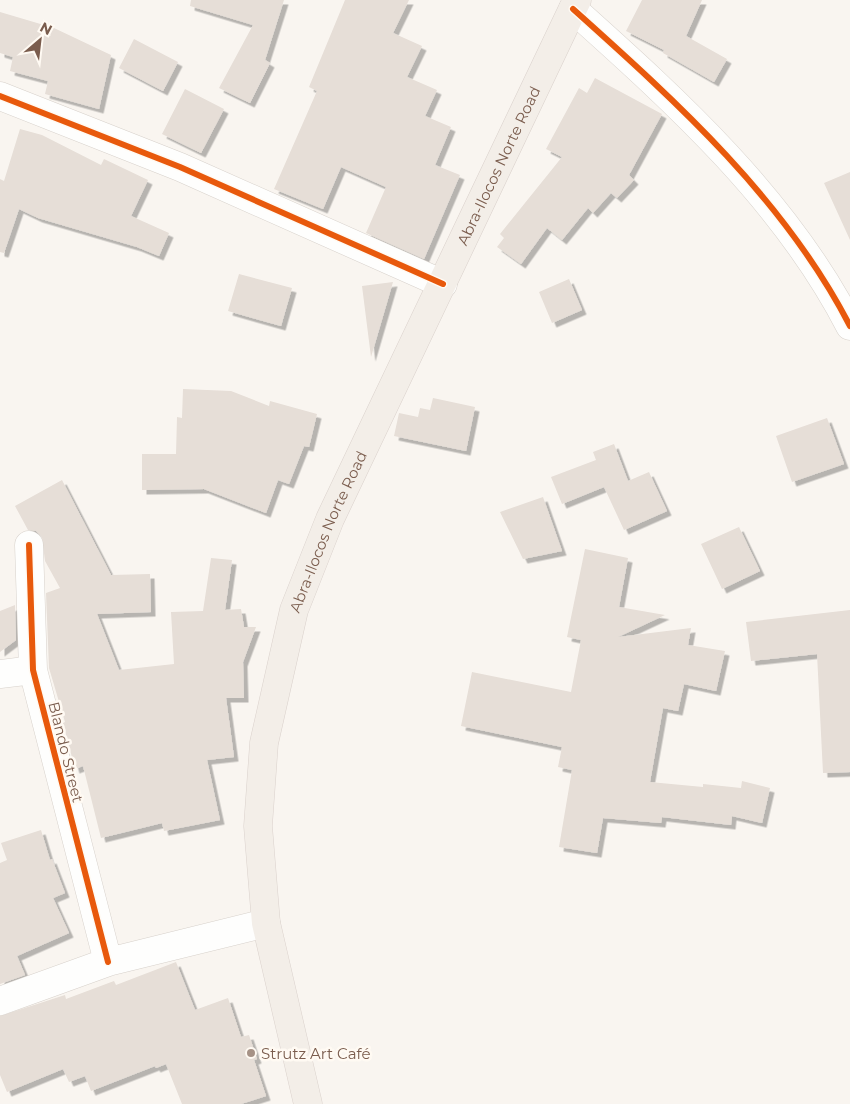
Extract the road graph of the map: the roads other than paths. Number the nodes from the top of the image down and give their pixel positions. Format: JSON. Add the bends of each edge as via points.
{"nodes":[{"id":1,"x":575,"y":5,"type":"edge"},
{"id":2,"x":0,"y":96,"type":"edge"},
{"id":3,"x":443,"y":284,"type":"junction"},
{"id":4,"x":850,"y":326,"type":"edge"},
{"id":5,"x":29,"y":544,"type":"dead end"},
{"id":6,"x":32,"y":670,"type":"junction"},
{"id":7,"x":0,"y":674,"type":"edge"},
{"id":8,"x":266,"y":923,"type":"junction"},
{"id":9,"x":108,"y":962,"type":"junction"},
{"id":10,"x":0,"y":1001,"type":"edge"},
{"id":11,"x":308,"y":1104,"type":"edge"}],
"edges":[{"from":1,"to":3,"type":"main road","name":"Abra-Ilocos Norte Road"},
{"from":1,"to":4,"type":"street","via":[[726,153],[801,244],[829,285]]},
{"from":2,"to":3,"type":"street","via":[[180,167]]},
{"from":3,"to":8,"type":"main road","name":"Abra-Ilocos Norte Road","via":[[330,519],[294,610],[264,743],[258,826]]},
{"from":5,"to":6,"type":"street","name":"Blando Street"},
{"from":6,"to":7,"type":"street"},
{"from":6,"to":9,"type":"street","name":"Blando Street"},
{"from":8,"to":9,"type":"street"},
{"from":8,"to":11,"type":"main road","name":"Abra-Ilocos Norte Road"},
{"from":9,"to":10,"type":"street"}]}
